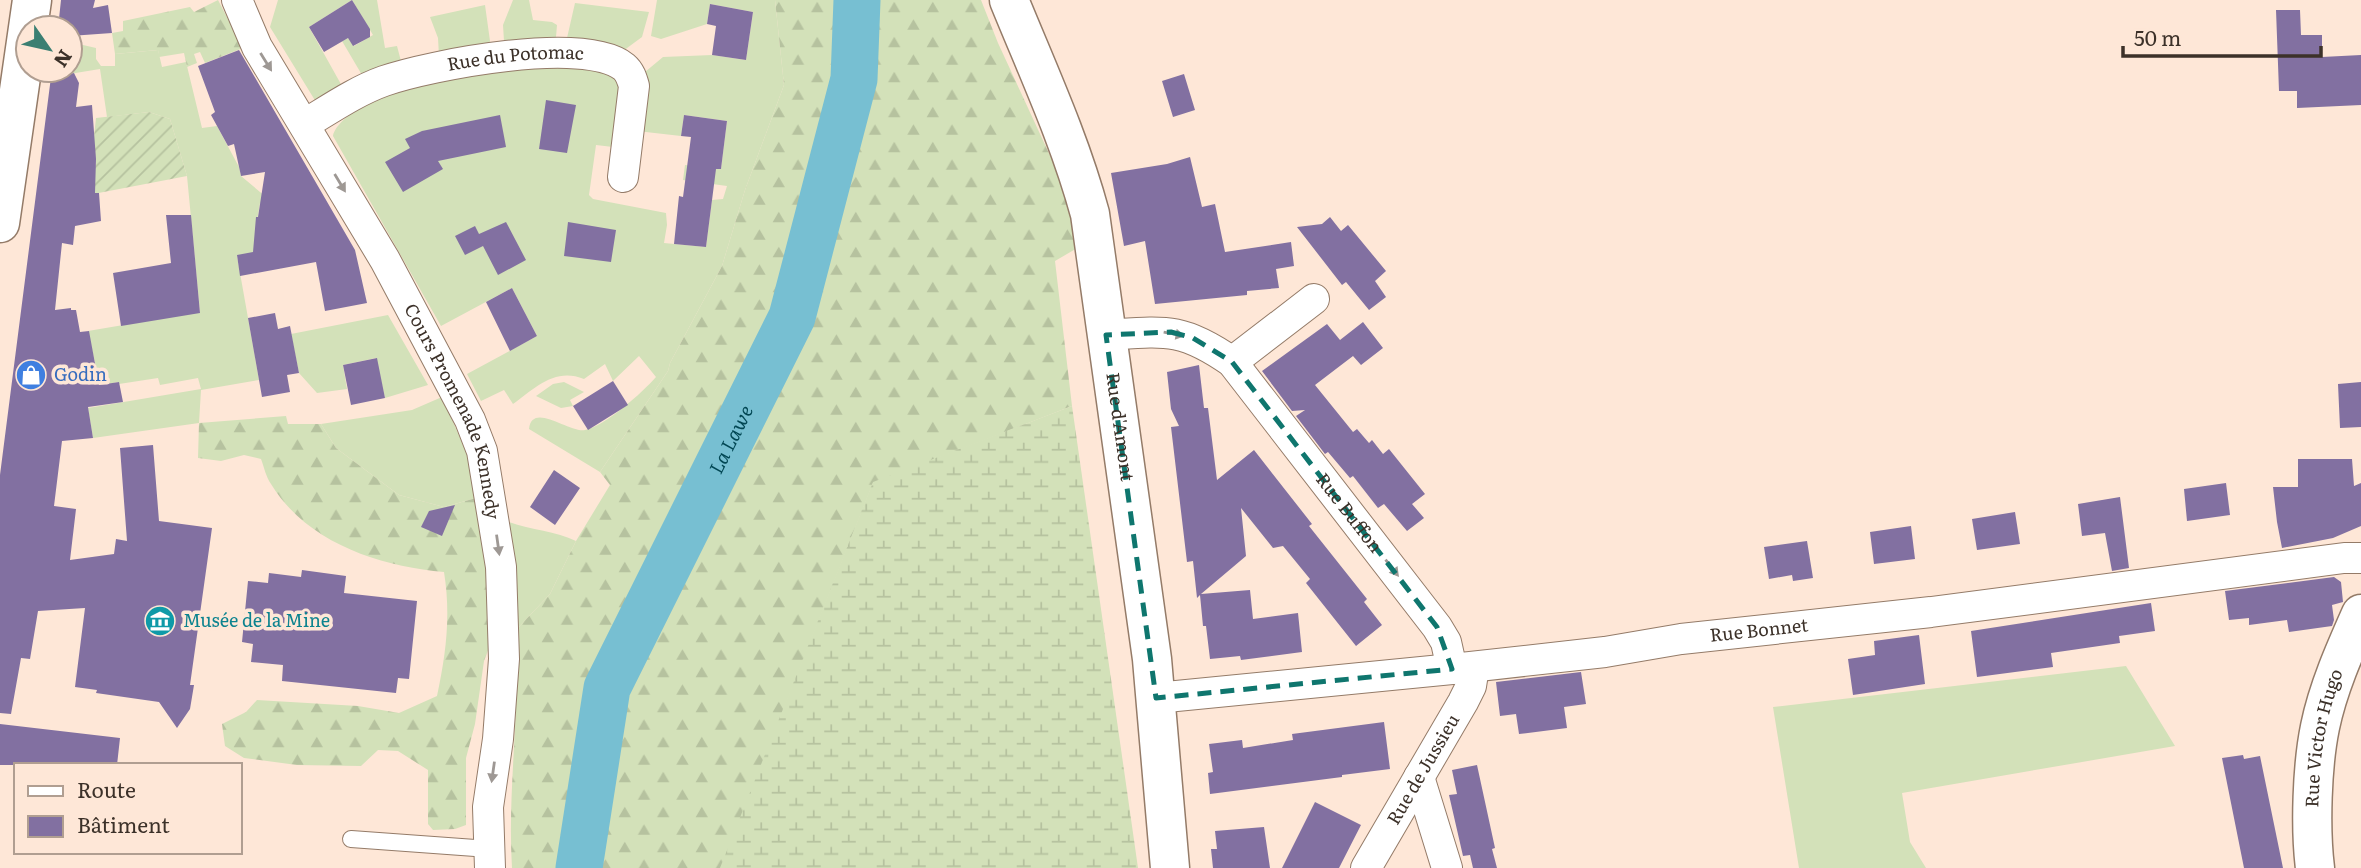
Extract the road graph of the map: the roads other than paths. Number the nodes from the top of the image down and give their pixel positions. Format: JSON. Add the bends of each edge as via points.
{"nodes":[{"id":1,"x":32,"y":0,"type":"edge"},
{"id":2,"x":237,"y":0,"type":"edge"},
{"id":3,"x":1009,"y":0,"type":"edge"},
{"id":4,"x":305,"y":124,"type":"junction"},
{"id":5,"x":623,"y":177,"type":"dead end"},
{"id":6,"x":0,"y":223,"type":"edge"},
{"id":7,"x":1314,"y":299,"type":"dead end"},
{"id":8,"x":1106,"y":335,"type":"junction"},
{"id":9,"x":1232,"y":362,"type":"junction"},
{"id":10,"x":2361,"y":558,"type":"edge"},
{"id":11,"x":2361,"y":614,"type":"edge"},
{"id":12,"x":1463,"y":668,"type":"junction"},
{"id":13,"x":1156,"y":698,"type":"junction"},
{"id":14,"x":1419,"y":777,"type":"junction"},
{"id":15,"x":351,"y":839,"type":"dead end"},
{"id":16,"x":490,"y":858,"type":"edge"},
{"id":17,"x":1170,"y":868,"type":"edge"},
{"id":18,"x":1366,"y":868,"type":"edge"},
{"id":19,"x":1447,"y":868,"type":"edge"},
{"id":20,"x":2315,"y":868,"type":"edge"}],
"edges":[{"from":1,"to":6,"type":"street"},
{"from":2,"to":4,"type":"street","name":"Cours Promenade Kennedy","one_way":true,"via":[[257,47]]},
{"from":3,"to":8,"type":"street","name":"Rue d'Amont","via":[[1077,168],[1090,214]]},
{"from":4,"to":5,"type":"street","name":"Rue du Potomac","via":[[384,81],[442,65],[499,55],[600,57],[625,67],[634,86]]},
{"from":4,"to":16,"type":"street","name":"Cours Promenade Kennedy","one_way":true,"via":[[385,260],[470,419],[482,451],[501,567],[503,659],[488,807]]},
{"from":7,"to":9,"type":"street"},
{"from":8,"to":9,"type":"street","name":"Rue Buffon","one_way":true,"via":[[1171,332],[1193,338]]},
{"from":8,"to":13,"type":"street","name":"Rue d'Amont"},
{"from":9,"to":12,"type":"street","name":"Rue Buffon","one_way":true,"via":[[1437,627]]},
{"from":10,"to":12,"type":"street","name":"Rue Bonnet"},
{"from":11,"to":20,"type":"street","name":"Rue Victor Hugo","via":[[2320,727],[2312,828]]},
{"from":12,"to":13,"type":"street","name":"Rue Bonnet"},
{"from":12,"to":14,"type":"street","name":"Rue de Jussieu","via":[[1471,686]]},
{"from":13,"to":17,"type":"street","name":"Rue d'Amont"},
{"from":14,"to":18,"type":"street","name":"Rue de Jussieu"},
{"from":14,"to":19,"type":"street"},
{"from":15,"to":16,"type":"lane"}]}
